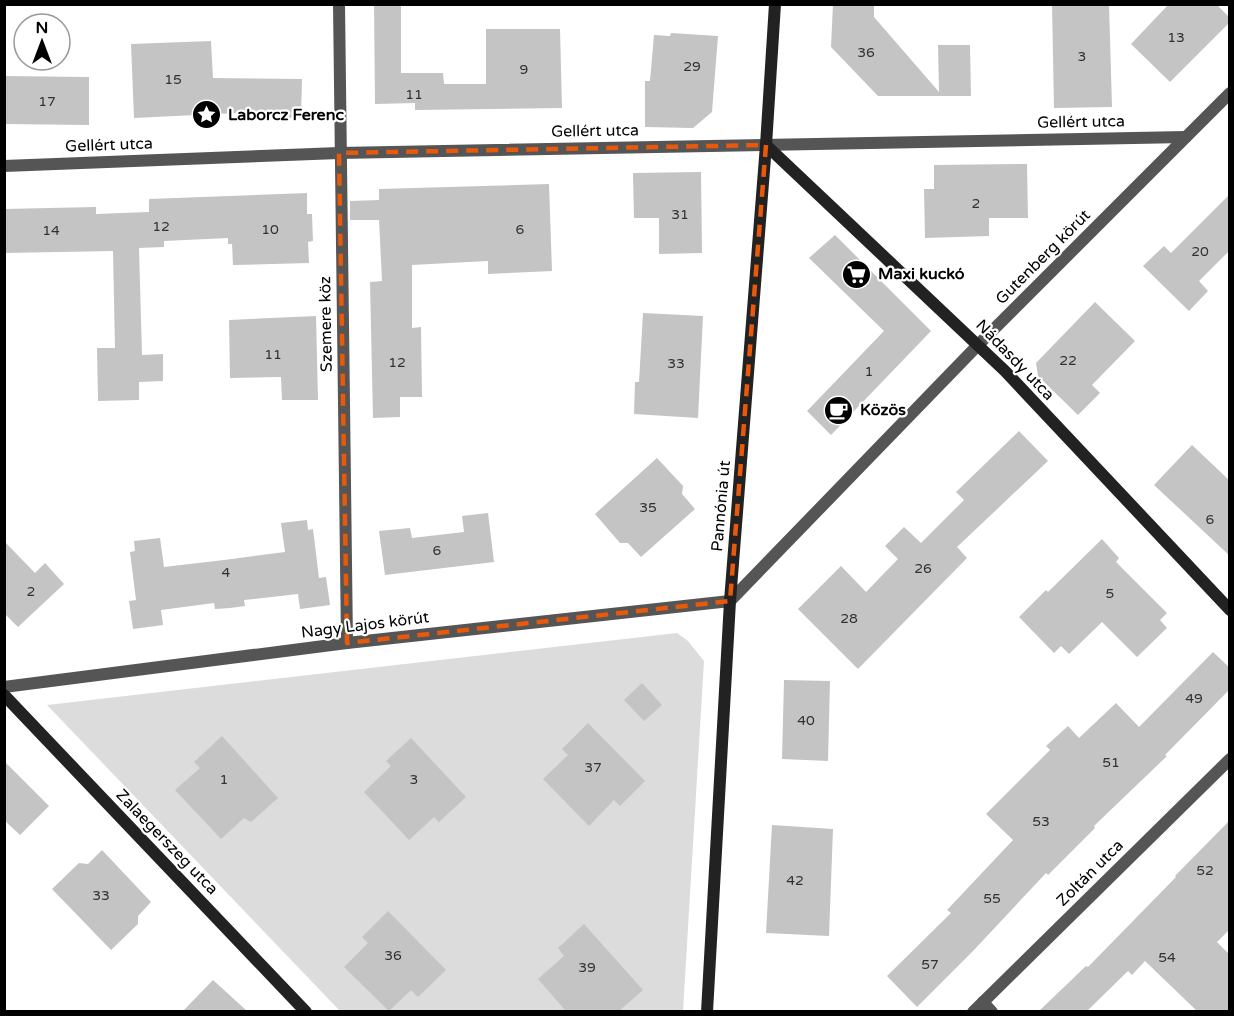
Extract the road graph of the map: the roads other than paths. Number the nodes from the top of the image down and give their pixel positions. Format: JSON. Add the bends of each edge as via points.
{"nodes":[{"id":1,"x":339,"y":4,"type":"edge"},
{"id":2,"x":775,"y":4,"type":"edge"},
{"id":3,"x":1230,"y":93,"type":"edge"},
{"id":4,"x":1186,"y":137,"type":"junction"},
{"id":5,"x":766,"y":145,"type":"junction"},
{"id":6,"x":339,"y":153,"type":"junction"},
{"id":7,"x":4,"y":166,"type":"edge"},
{"id":8,"x":978,"y":345,"type":"junction"},
{"id":9,"x":730,"y":601,"type":"junction"},
{"id":10,"x":1230,"y":610,"type":"edge"},
{"id":11,"x":347,"y":643,"type":"junction"},
{"id":12,"x":4,"y":687,"type":"edge"},
{"id":13,"x":4,"y":695,"type":"edge"},
{"id":14,"x":1230,"y":759,"type":"edge"},
{"id":15,"x":983,"y":1002,"type":"junction"},
{"id":16,"x":306,"y":1011,"type":"edge"},
{"id":17,"x":707,"y":1011,"type":"edge"},
{"id":18,"x":973,"y":1011,"type":"edge"},
{"id":19,"x":992,"y":1011,"type":"edge"}],
"edges":[{"from":1,"to":6,"type":"street","name":"Szemere köz"},
{"from":2,"to":5,"type":"street","name":"Pannónia út"},
{"from":3,"to":4,"type":"street","name":"Gutenberg körút"},
{"from":4,"to":5,"type":"street","name":"Gellért utca"},
{"from":4,"to":8,"type":"street","name":"Gutenberg körút"},
{"from":5,"to":6,"type":"street","name":"Gellért utca"},
{"from":5,"to":8,"type":"street","name":"Nádasdy utca"},
{"from":5,"to":9,"type":"street","name":"Pannónia út"},
{"from":6,"to":7,"type":"street","name":"Gellért utca"},
{"from":6,"to":11,"type":"street","name":"Szemere köz"},
{"from":8,"to":9,"type":"street","name":"Gutenberg körút"},
{"from":8,"to":10,"type":"street","name":"Nádasdy utca"},
{"from":9,"to":11,"type":"street","name":"Nagy Lajos körút"},
{"from":9,"to":17,"type":"street","name":"Pannónia út"},
{"from":11,"to":12,"type":"street","name":"Nagy Lajos körút"},
{"from":13,"to":16,"type":"street","name":"Zalaegerszeg utca"},
{"from":14,"to":15,"type":"street","name":"Zoltán utca"},
{"from":15,"to":18,"type":"street","name":"Zoltán utca"},
{"from":15,"to":19,"type":"street"}]}
